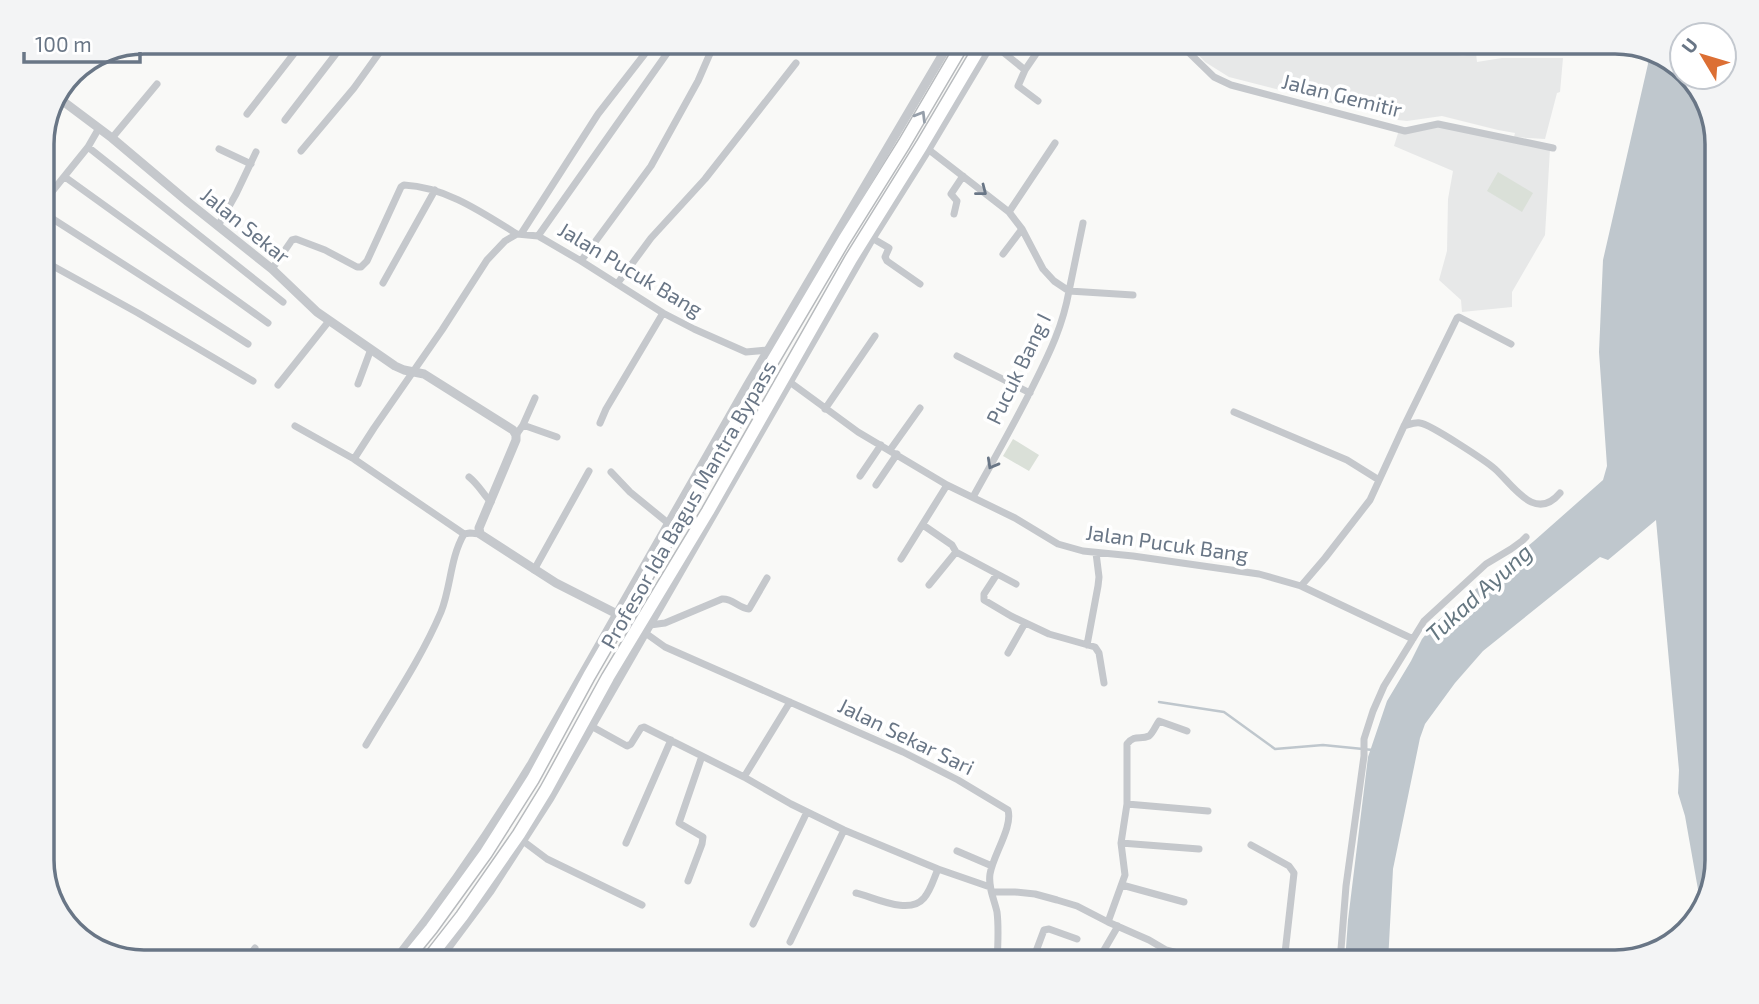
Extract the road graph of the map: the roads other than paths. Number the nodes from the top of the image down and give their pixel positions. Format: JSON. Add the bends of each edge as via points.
{"nodes":[{"id":1,"x":294,"y":54,"type":"edge"},
{"id":2,"x":340,"y":54,"type":"edge"},
{"id":3,"x":378,"y":54,"type":"edge"},
{"id":4,"x":645,"y":54,"type":"edge"},
{"id":5,"x":667,"y":54,"type":"edge"},
{"id":6,"x":710,"y":54,"type":"edge"},
{"id":7,"x":944,"y":54,"type":"edge"},
{"id":8,"x":956,"y":54,"type":"edge"},
{"id":9,"x":982,"y":54,"type":"edge"},
{"id":10,"x":1005,"y":54,"type":"edge"},
{"id":11,"x":1036,"y":54,"type":"edge"},
{"id":12,"x":1190,"y":54,"type":"edge"},
{"id":13,"x":796,"y":63,"type":"dead end"},
{"id":14,"x":1026,"y":69,"type":"junction"},
{"id":15,"x":157,"y":84,"type":"dead end"},
{"id":16,"x":1038,"y":101,"type":"dead end"},
{"id":17,"x":65,"y":103,"type":"edge"},
{"id":18,"x":247,"y":114,"type":"dead end"},
{"id":19,"x":285,"y":120,"type":"dead end"},
{"id":20,"x":99,"y":128,"type":"junction"},
{"id":21,"x":112,"y":138,"type":"junction"},
{"id":22,"x":898,"y":141,"type":"junction"},
{"id":23,"x":1055,"y":143,"type":"dead end"},
{"id":24,"x":88,"y":147,"type":"junction"},
{"id":25,"x":925,"y":147,"type":"junction"},
{"id":26,"x":1553,"y":148,"type":"dead end"},
{"id":27,"x":219,"y":149,"type":"dead end"},
{"id":28,"x":301,"y":151,"type":"dead end"},
{"id":29,"x":256,"y":152,"type":"dead end"},
{"id":30,"x":251,"y":164,"type":"junction"},
{"id":31,"x":964,"y":176,"type":"junction"},
{"id":32,"x":65,"y":177,"type":"junction"},
{"id":33,"x":54,"y":190,"type":"edge"},
{"id":34,"x":435,"y":190,"type":"junction"},
{"id":35,"x":1009,"y":212,"type":"junction"},
{"id":36,"x":954,"y":214,"type":"dead end"},
{"id":37,"x":54,"y":220,"type":"edge"},
{"id":38,"x":1083,"y":223,"type":"dead end"},
{"id":39,"x":218,"y":226,"type":"junction"},
{"id":40,"x":1022,"y":229,"type":"junction"},
{"id":41,"x":519,"y":234,"type":"junction"},
{"id":42,"x":538,"y":236,"type":"junction"},
{"id":43,"x":872,"y":238,"type":"junction"},
{"id":44,"x":1003,"y":254,"type":"dead end"},
{"id":45,"x":581,"y":261,"type":"junction"},
{"id":46,"x":54,"y":267,"type":"edge"},
{"id":47,"x":272,"y":269,"type":"junction"},
{"id":48,"x":383,"y":284,"type":"dead end"},
{"id":49,"x":617,"y":284,"type":"junction"},
{"id":50,"x":920,"y":284,"type":"dead end"},
{"id":51,"x":814,"y":291,"type":"junction"},
{"id":52,"x":1069,"y":291,"type":"junction"},
{"id":53,"x":1133,"y":295,"type":"dead end"},
{"id":54,"x":830,"y":297,"type":"junction"},
{"id":55,"x":283,"y":302,"type":"dead end"},
{"id":56,"x":663,"y":313,"type":"junction"},
{"id":57,"x":330,"y":321,"type":"junction"},
{"id":58,"x":268,"y":323,"type":"dead end"},
{"id":59,"x":875,"y":335,"type":"dead end"},
{"id":60,"x":248,"y":344,"type":"dead end"},
{"id":61,"x":1511,"y":344,"type":"dead end"},
{"id":62,"x":371,"y":349,"type":"junction"},
{"id":63,"x":768,"y":350,"type":"junction"},
{"id":64,"x":957,"y":356,"type":"dead end"},
{"id":65,"x":412,"y":371,"type":"junction"},
{"id":66,"x":787,"y":380,"type":"junction"},
{"id":67,"x":253,"y":381,"type":"dead end"},
{"id":68,"x":358,"y":384,"type":"dead end"},
{"id":69,"x":278,"y":385,"type":"dead end"},
{"id":70,"x":1030,"y":393,"type":"junction"},
{"id":71,"x":535,"y":398,"type":"dead end"},
{"id":72,"x":920,"y":408,"type":"dead end"},
{"id":73,"x":824,"y":409,"type":"junction"},
{"id":74,"x":1234,"y":412,"type":"dead end"},
{"id":75,"x":600,"y":423,"type":"dead end"},
{"id":76,"x":523,"y":425,"type":"junction"},
{"id":77,"x":295,"y":426,"type":"dead end"},
{"id":78,"x":1404,"y":426,"type":"junction"},
{"id":79,"x":516,"y":435,"type":"junction"},
{"id":80,"x":724,"y":436,"type":"junction"},
{"id":81,"x":557,"y":437,"type":"dead end"},
{"id":82,"x":881,"y":445,"type":"junction"},
{"id":83,"x":894,"y":452,"type":"junction"},
{"id":84,"x":354,"y":459,"type":"junction"},
{"id":85,"x":589,"y":471,"type":"dead end"},
{"id":86,"x":611,"y":472,"type":"dead end"},
{"id":87,"x":859,"y":476,"type":"dead end"},
{"id":88,"x":469,"y":477,"type":"dead end"},
{"id":89,"x":1379,"y":480,"type":"junction"},
{"id":90,"x":876,"y":485,"type":"dead end"},
{"id":91,"x":947,"y":485,"type":"junction"},
{"id":92,"x":1560,"y":494,"type":"dead end"},
{"id":93,"x":973,"y":497,"type":"junction"},
{"id":94,"x":491,"y":502,"type":"junction"},
{"id":95,"x":668,"y":523,"type":"junction"},
{"id":96,"x":923,"y":525,"type":"junction"},
{"id":97,"x":464,"y":534,"type":"junction"},
{"id":98,"x":480,"y":534,"type":"junction"},
{"id":99,"x":1526,"y":537,"type":"dead end"},
{"id":100,"x":956,"y":552,"type":"junction"},
{"id":101,"x":1096,"y":553,"type":"junction"},
{"id":102,"x":901,"y":559,"type":"dead end"},
{"id":103,"x":534,"y":570,"type":"junction"},
{"id":104,"x":997,"y":573,"type":"junction"},
{"id":105,"x":767,"y":578,"type":"dead end"},
{"id":106,"x":1016,"y":584,"type":"dead end"},
{"id":107,"x":929,"y":585,"type":"dead end"},
{"id":108,"x":1301,"y":586,"type":"junction"},
{"id":109,"x":620,"y":615,"type":"junction"},
{"id":110,"x":1025,"y":622,"type":"junction"},
{"id":111,"x":645,"y":628,"type":"junction"},
{"id":112,"x":1413,"y":639,"type":"junction"},
{"id":113,"x":1087,"y":645,"type":"junction"},
{"id":114,"x":1008,"y":653,"type":"dead end"},
{"id":115,"x":1104,"y":683,"type":"dead end"},
{"id":116,"x":790,"y":702,"type":"junction"},
{"id":117,"x":591,"y":726,"type":"junction"},
{"id":118,"x":1187,"y":731,"type":"dead end"},
{"id":119,"x":671,"y":740,"type":"junction"},
{"id":120,"x":366,"y":745,"type":"dead end"},
{"id":121,"x":702,"y":756,"type":"junction"},
{"id":122,"x":744,"y":777,"type":"junction"},
{"id":123,"x":1127,"y":804,"type":"junction"},
{"id":124,"x":1208,"y":811,"type":"dead end"},
{"id":125,"x":807,"y":812,"type":"junction"},
{"id":126,"x":844,"y":830,"type":"junction"},
{"id":127,"x":523,"y":841,"type":"junction"},
{"id":128,"x":626,"y":843,"type":"dead end"},
{"id":129,"x":1121,"y":843,"type":"junction"},
{"id":130,"x":1251,"y":845,"type":"dead end"},
{"id":131,"x":1199,"y":849,"type":"dead end"},
{"id":132,"x":957,"y":852,"type":"dead end"},
{"id":133,"x":992,"y":866,"type":"junction"},
{"id":134,"x":938,"y":869,"type":"junction"},
{"id":135,"x":688,"y":881,"type":"dead end"},
{"id":136,"x":1122,"y":886,"type":"junction"},
{"id":137,"x":991,"y":890,"type":"junction"},
{"id":138,"x":856,"y":893,"type":"dead end"},
{"id":139,"x":1184,"y":902,"type":"dead end"},
{"id":140,"x":642,"y":905,"type":"dead end"},
{"id":141,"x":1108,"y":922,"type":"junction"},
{"id":142,"x":753,"y":923,"type":"dead end"},
{"id":143,"x":1118,"y":926,"type":"junction"},
{"id":144,"x":1077,"y":939,"type":"dead end"},
{"id":145,"x":790,"y":942,"type":"dead end"},
{"id":146,"x":255,"y":947,"type":"dead end"},
{"id":147,"x":253,"y":950,"type":"edge"},
{"id":148,"x":403,"y":950,"type":"edge"},
{"id":149,"x":414,"y":950,"type":"edge"},
{"id":150,"x":435,"y":950,"type":"edge"},
{"id":151,"x":446,"y":950,"type":"edge"},
{"id":152,"x":997,"y":950,"type":"edge"},
{"id":153,"x":1036,"y":950,"type":"edge"},
{"id":154,"x":1104,"y":950,"type":"edge"},
{"id":155,"x":1166,"y":950,"type":"edge"},
{"id":156,"x":1285,"y":950,"type":"edge"},
{"id":157,"x":1340,"y":950,"type":"edge"}],
"edges":[{"from":1,"to":18,"type":"street"},
{"from":2,"to":19,"type":"street"},
{"from":3,"to":28,"type":"street"},
{"from":4,"to":41,"type":"street","via":[[598,114]]},
{"from":5,"to":42,"type":"street"},
{"from":6,"to":45,"type":"street","via":[[651,166]]},
{"from":7,"to":22,"type":"street"},
{"from":22,"to":8,"type":"highway","name":"Profesor Ida Bagus Mantra Bypass","one_way":true},
{"from":9,"to":25,"type":"highway","name":"Profesor Ida Bagus Mantra Bypass"},
{"from":10,"to":14,"type":"street"},
{"from":11,"to":14,"type":"street"},
{"from":12,"to":26,"type":"street","name":"Jalan Gemitir","via":[[1214,77],[1231,85],[1405,131],[1438,124]]},
{"from":13,"to":49,"type":"street"},
{"from":14,"to":16,"type":"street","via":[[1017,86]]},
{"from":15,"to":21,"type":"street"},
{"from":17,"to":20,"type":"street","name":"Jalan Sekar"},
{"from":20,"to":21,"type":"street","name":"Jalan Sekar"},
{"from":20,"to":24,"type":"street"},
{"from":21,"to":39,"type":"street","name":"Jalan Sekar"},
{"from":22,"to":51,"type":"highway","name":"Profesor Ida Bagus Mantra Bypass"},
{"from":22,"to":63,"type":"street"},
{"from":23,"to":35,"type":"street"},
{"from":24,"to":32,"type":"street"},
{"from":24,"to":55,"type":"street"},
{"from":25,"to":31,"type":"street","name":"Pucuk Bang I"},
{"from":25,"to":43,"type":"street"},
{"from":25,"to":54,"type":"highway","name":"Profesor Ida Bagus Mantra Bypass"},
{"from":27,"to":30,"type":"street"},
{"from":29,"to":30,"type":"street"},
{"from":30,"to":39,"type":"street"},
{"from":31,"to":35,"type":"street","name":"Pucuk Bang I","one_way":true},
{"from":31,"to":36,"type":"street","via":[[951,194],[957,201]]},
{"from":32,"to":33,"type":"street"},
{"from":32,"to":58,"type":"street"},
{"from":34,"to":41,"type":"street"},
{"from":34,"to":47,"type":"street","via":[[401,187],[361,267],[296,239]]},
{"from":34,"to":48,"type":"street"},
{"from":35,"to":40,"type":"street","name":"Pucuk Bang I"},
{"from":37,"to":60,"type":"street"},
{"from":38,"to":52,"type":"street"},
{"from":39,"to":47,"type":"street","name":"Jalan Sekar"},
{"from":40,"to":44,"type":"street"},
{"from":40,"to":52,"type":"street","name":"Pucuk Bang I","via":[[1044,269]]},
{"from":41,"to":42,"type":"street","name":"Jalan Pucuk Bang"},
{"from":41,"to":65,"type":"street","via":[[487,260]]},
{"from":42,"to":45,"type":"street","name":"Jalan Pucuk Bang"},
{"from":43,"to":50,"type":"street","via":[[889,248],[887,261]]},
{"from":43,"to":66,"type":"street"},
{"from":45,"to":49,"type":"street","name":"Jalan Pucuk Bang"},
{"from":46,"to":67,"type":"street"},
{"from":47,"to":57,"type":"street","name":"Jalan Sekar"},
{"from":49,"to":56,"type":"street","name":"Jalan Pucuk Bang"},
{"from":51,"to":54,"type":"highway"},
{"from":51,"to":80,"type":"highway","name":"Profesor Ida Bagus Mantra Bypass"},
{"from":52,"to":53,"type":"street"},
{"from":52,"to":70,"type":"street","name":"Pucuk Bang I","via":[[1053,346]]},
{"from":54,"to":66,"type":"highway","name":"Profesor Ida Bagus Mantra Bypass"},
{"from":56,"to":63,"type":"street","name":"Jalan Pucuk Bang","via":[[746,352]]},
{"from":56,"to":75,"type":"street"},
{"from":57,"to":62,"type":"street","name":"Jalan Sekar"},
{"from":57,"to":69,"type":"street"},
{"from":59,"to":73,"type":"street"},
{"from":61,"to":78,"type":"street","via":[[1458,317]]},
{"from":62,"to":65,"type":"street","name":"Jalan Sekar"},
{"from":62,"to":68,"type":"street"},
{"from":63,"to":80,"type":"street"},
{"from":64,"to":70,"type":"street"},
{"from":65,"to":79,"type":"street","name":"Jalan Sekar","via":[[435,380]]},
{"from":65,"to":84,"type":"street"},
{"from":66,"to":73,"type":"street","name":"Jalan Pucuk Bang"},
{"from":66,"to":111,"type":"highway","name":"Profesor Ida Bagus Mantra Bypass"},
{"from":70,"to":93,"type":"street","name":"Pucuk Bang I","one_way":true},
{"from":71,"to":76,"type":"street"},
{"from":72,"to":83,"type":"street"},
{"from":73,"to":82,"type":"street","name":"Jalan Pucuk Bang"},
{"from":74,"to":89,"type":"street","via":[[1348,460]]},
{"from":76,"to":79,"type":"street"},
{"from":76,"to":81,"type":"street"},
{"from":77,"to":84,"type":"street"},
{"from":78,"to":89,"type":"street"},
{"from":78,"to":92,"type":"street","via":[[1419,422],[1439,432],[1495,469],[1524,498],[1544,505]]},
{"from":79,"to":94,"type":"street"},
{"from":80,"to":95,"type":"street"},
{"from":80,"to":109,"type":"highway","name":"Profesor Ida Bagus Mantra Bypass"},
{"from":82,"to":83,"type":"street","name":"Jalan Pucuk Bang"},
{"from":82,"to":87,"type":"street"},
{"from":83,"to":90,"type":"street"},
{"from":83,"to":91,"type":"street","name":"Jalan Pucuk Bang"},
{"from":84,"to":97,"type":"street"},
{"from":85,"to":103,"type":"street"},
{"from":86,"to":95,"type":"street"},
{"from":88,"to":94,"type":"street"},
{"from":89,"to":108,"type":"street","via":[[1370,500]]},
{"from":91,"to":93,"type":"street","name":"Jalan Pucuk Bang"},
{"from":91,"to":96,"type":"street"},
{"from":93,"to":101,"type":"street","name":"Jalan Pucuk Bang","via":[[1058,544]]},
{"from":94,"to":98,"type":"street"},
{"from":95,"to":109,"type":"street"},
{"from":96,"to":100,"type":"street"},
{"from":96,"to":102,"type":"street"},
{"from":97,"to":98,"type":"street"},
{"from":97,"to":120,"type":"street","via":[[430,638]]},
{"from":98,"to":103,"type":"street"},
{"from":99,"to":112,"type":"street","via":[[1486,564],[1424,621]]},
{"from":100,"to":104,"type":"street"},
{"from":100,"to":107,"type":"street"},
{"from":101,"to":108,"type":"street","name":"Jalan Pucuk Bang","via":[[1259,574]]},
{"from":101,"to":113,"type":"street","via":[[1099,577]]},
{"from":103,"to":109,"type":"street"},
{"from":104,"to":106,"type":"street"},
{"from":104,"to":110,"type":"street","via":[[984,600]]},
{"from":105,"to":111,"type":"street","via":[[749,608],[722,599]]},
{"from":108,"to":112,"type":"street","name":"Jalan Pucuk Bang"},
{"from":109,"to":111,"type":"street","name":"Jalan Sekar Sari"},
{"from":109,"to":148,"type":"street","via":[[501,814]]},
{"from":109,"to":149,"type":"highway","name":"Profesor Ida Bagus Mantra Bypass","via":[[513,812]]},
{"from":110,"to":113,"type":"street"},
{"from":110,"to":114,"type":"street"},
{"from":111,"to":116,"type":"street","name":"Jalan Sekar Sari","via":[[665,647]]},
{"from":111,"to":117,"type":"street"},
{"from":111,"to":150,"type":"highway","name":"Profesor Ida Bagus Mantra Bypass","via":[[608,677],[519,834]]},
{"from":112,"to":157,"type":"street","via":[[1384,686],[1364,739]]},
{"from":113,"to":115,"type":"street","via":[[1097,649]]},
{"from":116,"to":122,"type":"street"},
{"from":116,"to":133,"type":"street","name":"Jalan Sekar Sari","via":[[903,752],[1004,806],[1009,821]]},
{"from":117,"to":119,"type":"street","via":[[627,746],[643,727]]},
{"from":117,"to":127,"type":"street"},
{"from":118,"to":123,"type":"street","via":[[1159,721],[1152,734],[1128,741]]},
{"from":119,"to":121,"type":"street"},
{"from":119,"to":128,"type":"street"},
{"from":121,"to":122,"type":"street"},
{"from":121,"to":135,"type":"street","via":[[679,823],[703,837]]},
{"from":122,"to":125,"type":"street"},
{"from":123,"to":124,"type":"street"},
{"from":123,"to":129,"type":"street"},
{"from":125,"to":126,"type":"street"},
{"from":125,"to":142,"type":"street"},
{"from":126,"to":134,"type":"street"},
{"from":126,"to":145,"type":"street"},
{"from":127,"to":140,"type":"street","via":[[547,859]]},
{"from":127,"to":151,"type":"street"},
{"from":129,"to":131,"type":"street"},
{"from":129,"to":136,"type":"street"},
{"from":130,"to":156,"type":"street","via":[[1289,866],[1293,873]]},
{"from":132,"to":133,"type":"street"},
{"from":133,"to":137,"type":"street","name":"Jalan Sekar Sari"},
{"from":134,"to":137,"type":"street"},
{"from":134,"to":138,"type":"street","via":[[927,894],[914,904],[899,906]]},
{"from":136,"to":139,"type":"street"},
{"from":136,"to":141,"type":"street"},
{"from":137,"to":141,"type":"street","via":[[1035,894],[1077,906]]},
{"from":137,"to":152,"type":"street","name":"Jalan Sekar Sari"},
{"from":141,"to":143,"type":"street"},
{"from":143,"to":154,"type":"street"},
{"from":143,"to":155,"type":"street"},
{"from":144,"to":153,"type":"street","via":[[1044,930]]},
{"from":146,"to":147,"type":"street"}]}
